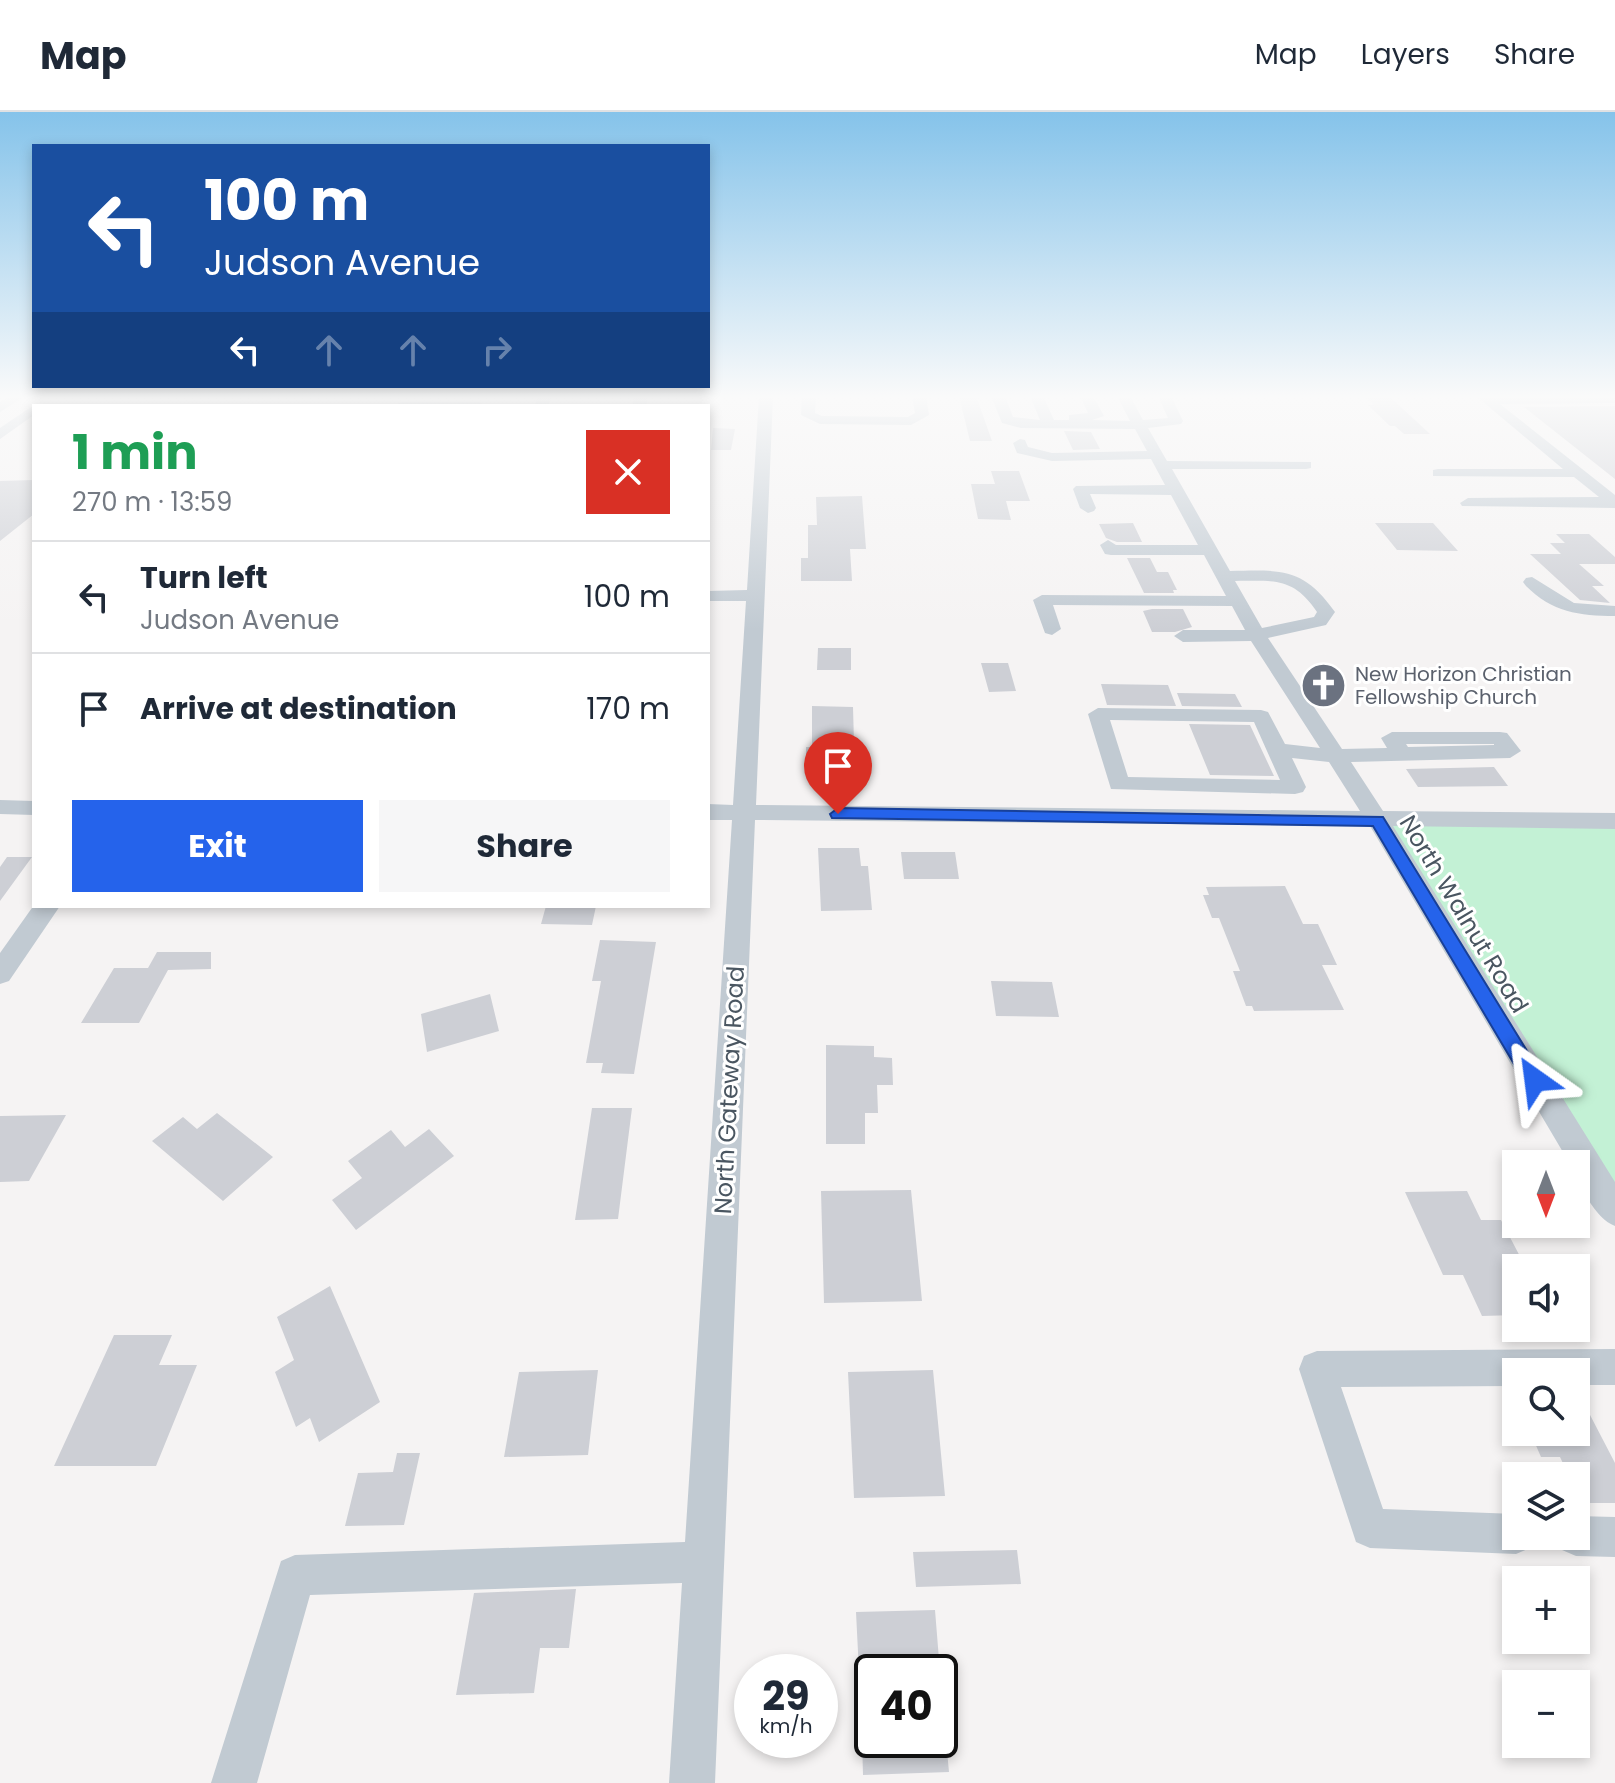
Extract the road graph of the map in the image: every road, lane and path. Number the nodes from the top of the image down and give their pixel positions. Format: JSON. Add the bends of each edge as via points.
{"nodes":[{"id":1,"x":762,"y":474,"type":"edge"},
{"id":2,"x":1166,"y":474,"type":"edge"},
{"id":3,"x":1578,"y":474,"type":"edge"},
{"id":4,"x":1176,"y":490,"type":"junction"},
{"id":5,"x":1468,"y":503,"type":"dead end"},
{"id":6,"x":1615,"y":503,"type":"edge"},
{"id":7,"x":1088,"y":508,"type":"dead end"},
{"id":8,"x":1108,"y":545,"type":"dead end"},
{"id":9,"x":1207,"y":550,"type":"junction"},
{"id":10,"x":1223,"y":576,"type":"junction"},
{"id":11,"x":1532,"y":582,"type":"dead end"},
{"id":12,"x":756,"y":595,"type":"junction"},
{"id":13,"x":710,"y":596,"type":"edge"},
{"id":14,"x":1237,"y":601,"type":"junction"},
{"id":15,"x":1615,"y":611,"type":"edge"},
{"id":16,"x":1052,"y":629,"type":"dead end"},
{"id":17,"x":1257,"y":635,"type":"junction"},
{"id":18,"x":1183,"y":636,"type":"dead end"},
{"id":19,"x":1277,"y":750,"type":"junction"},
{"id":20,"x":1401,"y":754,"type":"dead end"},
{"id":21,"x":1334,"y":756,"type":"junction"},
{"id":22,"x":0,"y":807,"type":"edge"},
{"id":23,"x":32,"y":808,"type":"edge"},
{"id":24,"x":710,"y":812,"type":"edge"},
{"id":25,"x":744,"y":812,"type":"junction"},
{"id":26,"x":1378,"y":821,"type":"junction"},
{"id":27,"x":1615,"y":821,"type":"edge"},
{"id":28,"x":46,"y":908,"type":"edge"},
{"id":29,"x":0,"y":974,"type":"edge"},
{"id":30,"x":1615,"y":1211,"type":"edge"},
{"id":31,"x":1615,"y":1367,"type":"edge"},
{"id":32,"x":1502,"y":1533,"type":"edge"},
{"id":33,"x":1590,"y":1536,"type":"edge"},
{"id":34,"x":1615,"y":1537,"type":"edge"},
{"id":35,"x":704,"y":1562,"type":"junction"},
{"id":36,"x":234,"y":1783,"type":"edge"},
{"id":37,"x":692,"y":1783,"type":"edge"}],
"edges":[{"from":1,"to":12,"type":"street","name":"North Gateway Road"},
{"from":2,"to":4,"type":"street","name":"North Walnut Road"},
{"from":3,"to":6,"type":"street"},
{"from":4,"to":7,"type":"street","via":[[1081,489]]},
{"from":4,"to":9,"type":"street","name":"North Walnut Road"},
{"from":5,"to":6,"type":"street"},
{"from":8,"to":9,"type":"street","via":[[1111,550]]},
{"from":9,"to":10,"type":"street","name":"North Walnut Road"},
{"from":10,"to":14,"type":"street","name":"North Walnut Road"},
{"from":10,"to":17,"type":"street","via":[[1303,582],[1326,612],[1320,621]]},
{"from":11,"to":15,"type":"street","via":[[1552,603]]},
{"from":12,"to":13,"type":"street"},
{"from":12,"to":25,"type":"street","name":"North Gateway Road"},
{"from":14,"to":16,"type":"street","via":[[1042,600]]},
{"from":14,"to":17,"type":"street","name":"North Walnut Road"},
{"from":17,"to":18,"type":"street"},
{"from":17,"to":21,"type":"street","name":"North Walnut Road"},
{"from":19,"to":19,"type":"street","via":[[1295,787],[1119,784],[1098,714],[1261,716]]},
{"from":19,"to":21,"type":"street"},
{"from":20,"to":21,"type":"street"},
{"from":21,"to":26,"type":"street","name":"North Walnut Road"},
{"from":22,"to":23,"type":"street"},
{"from":24,"to":25,"type":"street"},
{"from":25,"to":26,"type":"street"},
{"from":25,"to":35,"type":"street","name":"North Gateway Road"},
{"from":26,"to":27,"type":"street"},
{"from":26,"to":30,"type":"street","name":"North Walnut Road"},
{"from":28,"to":29,"type":"street"},
{"from":31,"to":32,"type":"street","via":[[1317,1369],[1370,1528]]},
{"from":33,"to":34,"type":"street"},
{"from":35,"to":36,"type":"street","via":[[295,1575]]},
{"from":35,"to":37,"type":"street","name":"North Gateway Road"}]}
